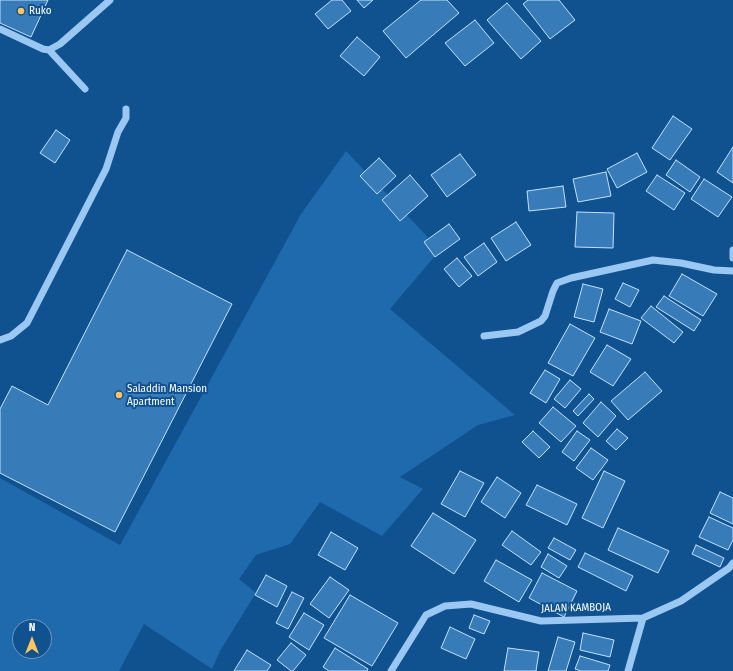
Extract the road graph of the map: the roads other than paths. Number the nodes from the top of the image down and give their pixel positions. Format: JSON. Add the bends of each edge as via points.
{"nodes":[{"id":1,"x":110,"y":0,"type":"edge"},
{"id":2,"x":0,"y":29,"type":"edge"},
{"id":3,"x":49,"y":50,"type":"junction"},
{"id":4,"x":85,"y":88,"type":"dead end"},
{"id":5,"x":126,"y":109,"type":"dead end"},
{"id":6,"x":733,"y":250,"type":"edge"},
{"id":7,"x":733,"y":258,"type":"edge"},
{"id":8,"x":733,"y":271,"type":"edge"},
{"id":9,"x":484,"y":336,"type":"dead end"},
{"id":10,"x":0,"y":340,"type":"edge"},
{"id":11,"x":733,"y":563,"type":"edge"},
{"id":12,"x":642,"y":618,"type":"junction"},
{"id":13,"x":391,"y":671,"type":"edge"},
{"id":14,"x":628,"y":671,"type":"edge"}],
"edges":[{"from":1,"to":3,"type":"street","via":[[60,44]]},
{"from":2,"to":3,"type":"street"},
{"from":3,"to":4,"type":"street"},
{"from":5,"to":10,"type":"street","via":[[126,118],[118,132],[106,169],[27,323],[11,336]]},
{"from":6,"to":7,"type":"street"},
{"from":8,"to":9,"type":"street","via":[[653,260],[570,278],[557,283],[541,321],[518,332]]},
{"from":11,"to":12,"type":"street","name":"JALAN KAMBOJA","via":[[681,601]]},
{"from":12,"to":13,"type":"street","name":"JALAN KAMBOJA","via":[[541,621],[471,604],[444,606],[426,615]]},
{"from":12,"to":14,"type":"street"}]}
